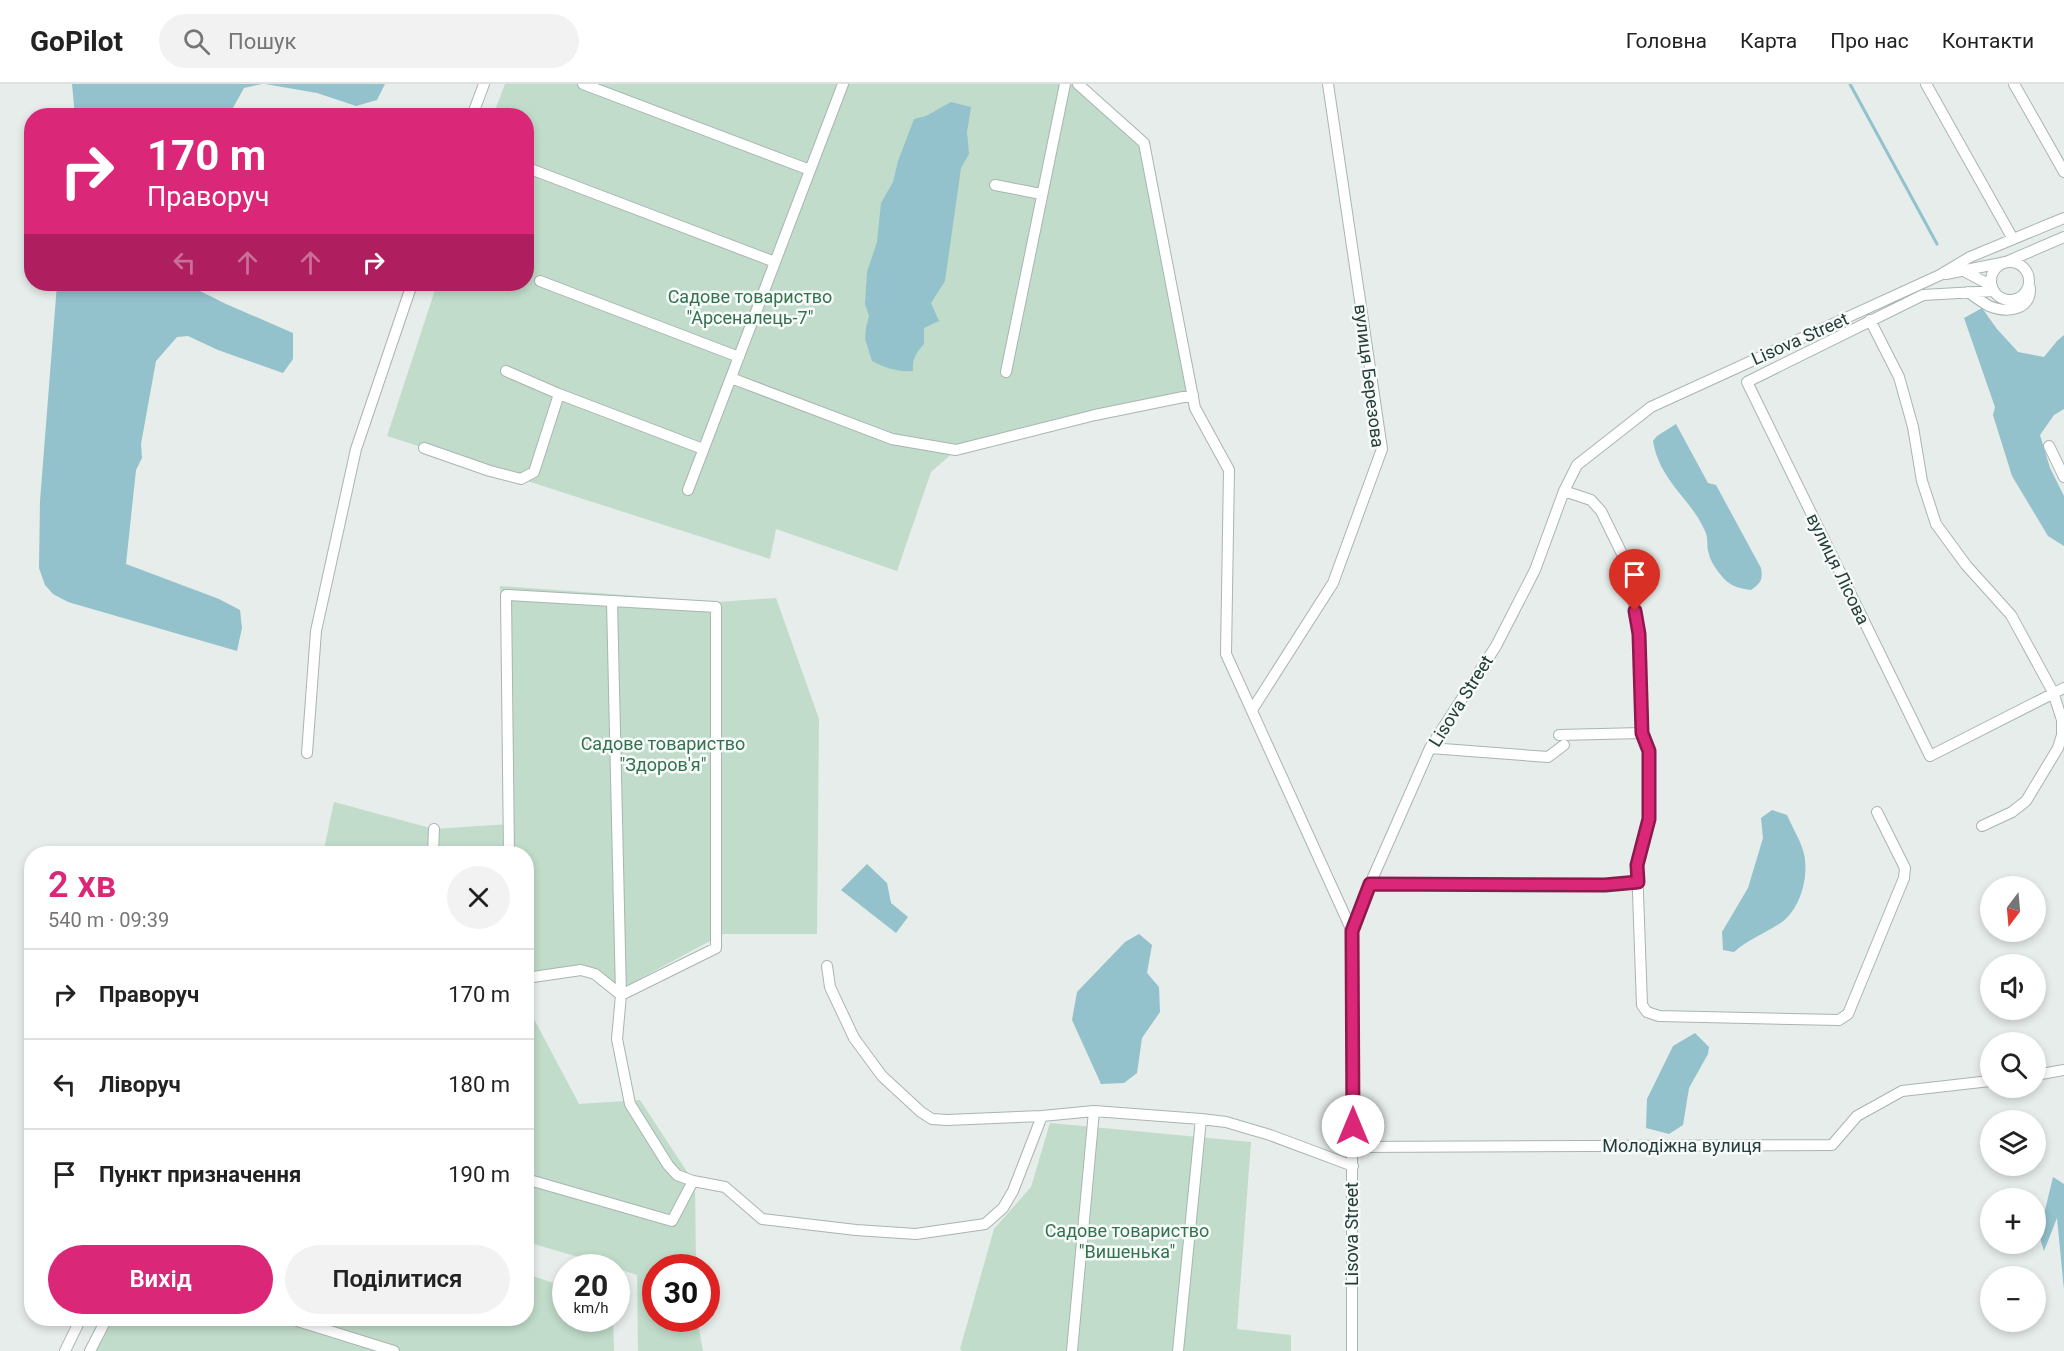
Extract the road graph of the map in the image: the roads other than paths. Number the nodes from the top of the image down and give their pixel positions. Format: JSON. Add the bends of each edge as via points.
{"nodes":[{"id":1,"x":484,"y":84,"type":"edge"},
{"id":2,"x":583,"y":84,"type":"edge"},
{"id":3,"x":843,"y":84,"type":"edge"},
{"id":4,"x":1065,"y":84,"type":"edge"},
{"id":5,"x":1078,"y":84,"type":"edge"},
{"id":6,"x":1328,"y":84,"type":"edge"},
{"id":7,"x":1926,"y":84,"type":"edge"},
{"id":8,"x":2014,"y":84,"type":"edge"},
{"id":9,"x":475,"y":108,"type":"edge"},
{"id":10,"x":534,"y":170,"type":"edge"},
{"id":11,"x":810,"y":170,"type":"junction"},
{"id":12,"x":2064,"y":172,"type":"edge"},
{"id":13,"x":995,"y":185,"type":"dead end"},
{"id":14,"x":1041,"y":194,"type":"junction"},
{"id":15,"x":2064,"y":218,"type":"edge"},
{"id":16,"x":2064,"y":237,"type":"edge"},
{"id":17,"x":2013,"y":239,"type":"junction"},
{"id":18,"x":775,"y":262,"type":"junction"},
{"id":19,"x":2006,"y":262,"type":"junction"},
{"id":20,"x":1964,"y":271,"type":"junction"},
{"id":21,"x":1940,"y":275,"type":"junction"},
{"id":22,"x":540,"y":281,"type":"dead end"},
{"id":23,"x":2029,"y":283,"type":"junction"},
{"id":24,"x":1993,"y":288,"type":"junction"},
{"id":25,"x":410,"y":291,"type":"edge"},
{"id":26,"x":1968,"y":292,"type":"junction"},
{"id":27,"x":1870,"y":320,"type":"junction"},
{"id":28,"x":739,"y":357,"type":"junction"},
{"id":29,"x":506,"y":371,"type":"dead end"},
{"id":30,"x":1006,"y":372,"type":"dead end"},
{"id":31,"x":731,"y":378,"type":"junction"},
{"id":32,"x":559,"y":394,"type":"junction"},
{"id":33,"x":1193,"y":395,"type":"junction"},
{"id":34,"x":2049,"y":446,"type":"dead end"},
{"id":35,"x":423,"y":448,"type":"dead end"},
{"id":36,"x":703,"y":449,"type":"junction"},
{"id":37,"x":2064,"y":477,"type":"edge"},
{"id":38,"x":688,"y":490,"type":"dead end"},
{"id":39,"x":1564,"y":490,"type":"junction"},
{"id":40,"x":612,"y":601,"type":"junction"},
{"id":41,"x":2064,"y":688,"type":"edge"},
{"id":42,"x":2053,"y":692,"type":"junction"},
{"id":43,"x":1252,"y":710,"type":"junction"},
{"id":44,"x":1642,"y":733,"type":"junction"},
{"id":45,"x":1430,"y":748,"type":"junction"},
{"id":46,"x":307,"y":753,"type":"dead end"},
{"id":47,"x":1877,"y":812,"type":"dead end"},
{"id":48,"x":1982,"y":826,"type":"dead end"},
{"id":49,"x":434,"y":829,"type":"dead end"},
{"id":50,"x":433,"y":846,"type":"edge"},
{"id":51,"x":510,"y":846,"type":"edge"},
{"id":52,"x":1638,"y":882,"type":"junction"},
{"id":53,"x":1370,"y":884,"type":"junction"},
{"id":54,"x":1352,"y":931,"type":"junction"},
{"id":55,"x":827,"y":966,"type":"dead end"},
{"id":56,"x":534,"y":977,"type":"edge"},
{"id":57,"x":621,"y":994,"type":"junction"},
{"id":58,"x":2064,"y":1070,"type":"edge"},
{"id":59,"x":2046,"y":1074,"type":"edge"},
{"id":60,"x":1980,"y":1082,"type":"edge"},
{"id":61,"x":1094,"y":1111,"type":"junction"},
{"id":62,"x":1042,"y":1116,"type":"junction"},
{"id":63,"x":1201,"y":1119,"type":"junction"},
{"id":64,"x":1354,"y":1147,"type":"junction"},
{"id":65,"x":1353,"y":1166,"type":"junction"},
{"id":66,"x":534,"y":1181,"type":"edge"},
{"id":67,"x":693,"y":1181,"type":"junction"},
{"id":68,"x":77,"y":1326,"type":"edge"},
{"id":69,"x":103,"y":1326,"type":"edge"},
{"id":70,"x":314,"y":1326,"type":"edge"},
{"id":71,"x":65,"y":1351,"type":"edge"},
{"id":72,"x":90,"y":1351,"type":"edge"},
{"id":73,"x":394,"y":1351,"type":"edge"},
{"id":74,"x":1072,"y":1351,"type":"edge"},
{"id":75,"x":1178,"y":1351,"type":"edge"},
{"id":76,"x":1352,"y":1351,"type":"edge"}],
"edges":[{"from":1,"to":9,"type":"street"},
{"from":2,"to":11,"type":"street"},
{"from":3,"to":11,"type":"street"},
{"from":4,"to":14,"type":"street"},
{"from":5,"to":33,"type":"street","via":[[1144,143]]},
{"from":6,"to":43,"type":"street","name":"вулиця Березова","via":[[1382,450],[1333,583]]},
{"from":7,"to":17,"type":"street"},
{"from":8,"to":12,"type":"street"},
{"from":10,"to":18,"type":"street"},
{"from":11,"to":18,"type":"street"},
{"from":13,"to":14,"type":"street"},
{"from":14,"to":30,"type":"street"},
{"from":15,"to":17,"type":"street"},
{"from":16,"to":19,"type":"street"},
{"from":17,"to":21,"type":"street"},
{"from":18,"to":28,"type":"street"},
{"from":19,"to":20,"type":"street"},
{"from":19,"to":23,"type":"street","via":[[2023,267]]},
{"from":19,"to":24,"type":"street","via":[[1995,268]]},
{"from":20,"to":21,"type":"street"},
{"from":20,"to":24,"type":"street"},
{"from":21,"to":39,"type":"street","name":"Lisova Street","via":[[1651,407],[1577,465]]},
{"from":22,"to":28,"type":"street"},
{"from":23,"to":24,"type":"street","via":[[2023,295],[2011,300],[1999,296]]},
{"from":23,"to":26,"type":"street","via":[[2026,303],[2006,310],[1990,306]]},
{"from":24,"to":26,"type":"street"},
{"from":25,"to":46,"type":"street","via":[[354,460],[316,631]]},
{"from":26,"to":27,"type":"street","via":[[1923,295]]},
{"from":27,"to":42,"type":"street","via":[[1899,377],[1922,481],[1936,524],[2011,615]]},
{"from":27,"to":42,"type":"street","name":"вулиця Лісова","via":[[1747,382],[1930,756]]},
{"from":28,"to":31,"type":"street"},
{"from":29,"to":32,"type":"street"},
{"from":31,"to":33,"type":"street","via":[[892,439],[956,450]]},
{"from":31,"to":36,"type":"street"},
{"from":32,"to":35,"type":"street","via":[[534,472],[521,479]]},
{"from":32,"to":36,"type":"street"},
{"from":33,"to":43,"type":"street","via":[[1195,408],[1229,470],[1226,654]]},
{"from":34,"to":37,"type":"street"},
{"from":36,"to":38,"type":"street"},
{"from":39,"to":44,"type":"street","via":[[1591,500],[1601,511],[1627,564],[1639,634]]},
{"from":39,"to":45,"type":"street","name":"Lisova Street","via":[[1535,570],[1496,646]]},
{"from":40,"to":51,"type":"street","via":[[506,595]]},
{"from":40,"to":57,"type":"street"},
{"from":40,"to":57,"type":"street","via":[[716,607],[716,948]]},
{"from":41,"to":42,"type":"street"},
{"from":42,"to":48,"type":"street","via":[[2062,720],[2058,748],[2026,801]]},
{"from":43,"to":54,"type":"street"},
{"from":44,"to":45,"type":"street","via":[[1562,740],[1548,757]]},
{"from":44,"to":52,"type":"street","via":[[1649,751],[1649,819],[1637,865]]},
{"from":45,"to":53,"type":"street","name":"Lisova Street"},
{"from":47,"to":52,"type":"street","via":[[1905,868],[1905,878],[1848,1014],[1839,1020],[1659,1016],[1647,1012],[1642,1005]]},
{"from":49,"to":50,"type":"street"},
{"from":52,"to":53,"type":"street"},
{"from":53,"to":54,"type":"street","name":"Lisova Street"},
{"from":54,"to":64,"type":"street","name":"Lisova Street"},
{"from":55,"to":62,"type":"street","via":[[830,987],[854,1038],[882,1076],[921,1112],[932,1119],[947,1120]]},
{"from":56,"to":57,"type":"street","via":[[581,970],[595,974]]},
{"from":57,"to":67,"type":"street","via":[[617,1040],[630,1104],[668,1165],[677,1175]]},
{"from":58,"to":59,"type":"street"},
{"from":60,"to":64,"type":"street","name":"Молодіжна вулиця","via":[[1902,1091],[1857,1116],[1832,1145]]},
{"from":61,"to":62,"type":"street"},
{"from":61,"to":63,"type":"street"},
{"from":61,"to":74,"type":"street"},
{"from":62,"to":67,"type":"street","via":[[1013,1191],[1003,1208],[985,1224],[916,1234],[762,1219],[725,1187]]},
{"from":63,"to":65,"type":"street","via":[[1270,1135]]},
{"from":63,"to":75,"type":"street"},
{"from":64,"to":65,"type":"street","name":"Lisova Street"},
{"from":65,"to":76,"type":"street","name":"Lisova Street"},
{"from":66,"to":67,"type":"street","via":[[672,1221]]},
{"from":68,"to":71,"type":"street"},
{"from":69,"to":72,"type":"street"},
{"from":70,"to":73,"type":"street"}]}
